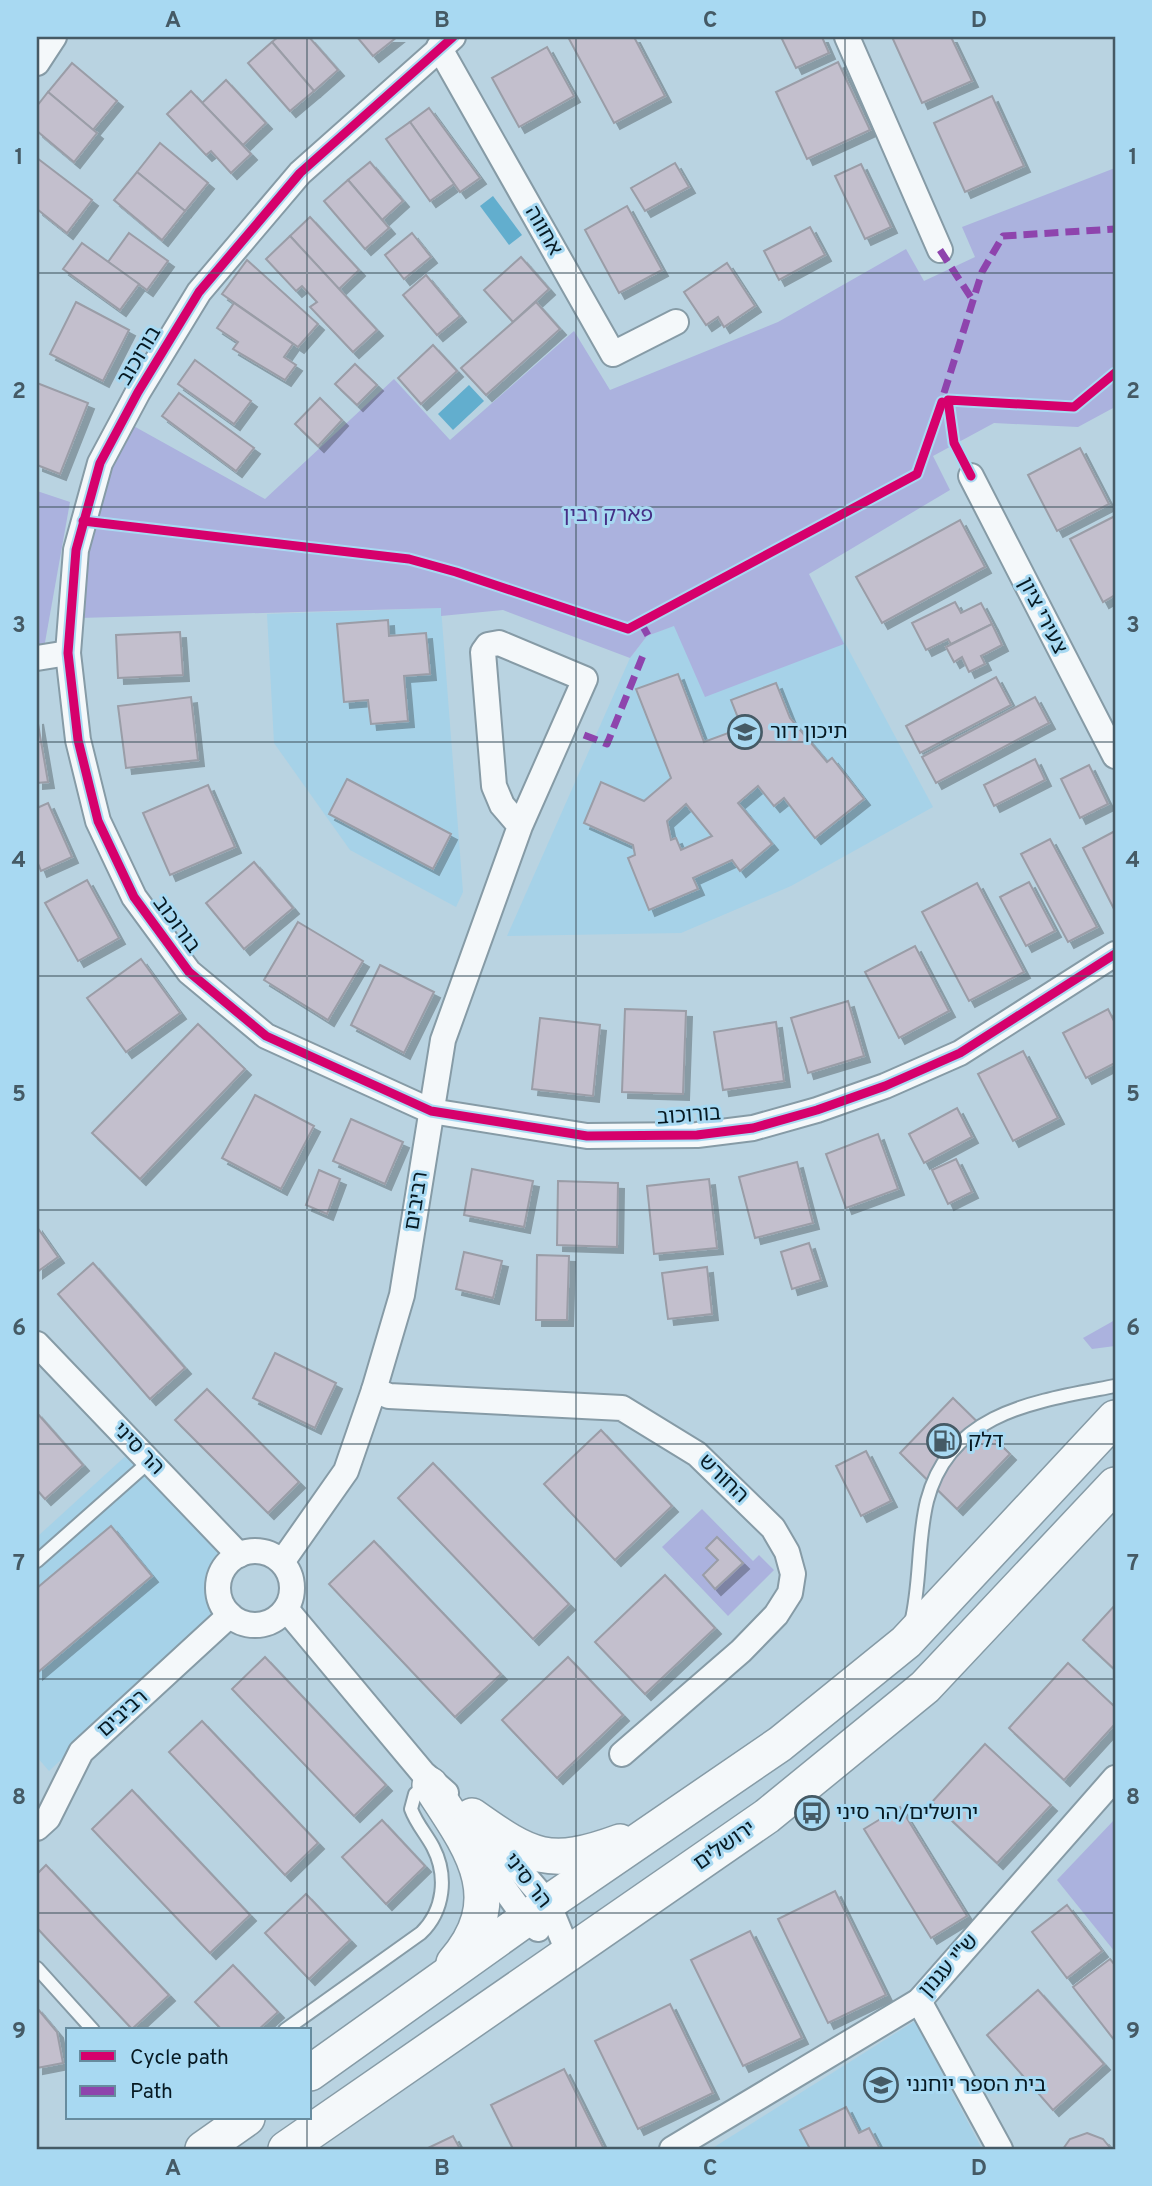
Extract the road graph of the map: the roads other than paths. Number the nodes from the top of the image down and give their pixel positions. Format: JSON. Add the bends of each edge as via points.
{"nodes":[{"id":1,"x":54,"y":37,"type":"edge"},
{"id":2,"x":847,"y":37,"type":"edge"},
{"id":3,"x":446,"y":42,"type":"edge"},
{"id":4,"x":37,"y":63,"type":"edge"},
{"id":5,"x":940,"y":250,"type":"dead end"},
{"id":6,"x":676,"y":322,"type":"dead end"},
{"id":7,"x":971,"y":476,"type":"dead end"},
{"id":8,"x":68,"y":653,"type":"junction"},
{"id":9,"x":37,"y":658,"type":"edge"},
{"id":10,"x":1115,"y":756,"type":"edge"},
{"id":11,"x":520,"y":826,"type":"junction"},
{"id":12,"x":1115,"y":954,"type":"edge"},
{"id":13,"x":431,"y":1111,"type":"junction"},
{"id":14,"x":37,"y":1344,"type":"edge"},
{"id":15,"x":1115,"y":1386,"type":"edge"},
{"id":16,"x":374,"y":1390,"type":"junction"},
{"id":17,"x":1115,"y":1418,"type":"edge"},
{"id":18,"x":150,"y":1461,"type":"junction"},
{"id":19,"x":1115,"y":1485,"type":"edge"},
{"id":20,"x":239,"y":1555,"type":"junction"},
{"id":21,"x":37,"y":1561,"type":"edge"},
{"id":22,"x":282,"y":1562,"type":"junction"},
{"id":23,"x":286,"y":1609,"type":"junction"},
{"id":24,"x":230,"y":1615,"type":"junction"},
{"id":25,"x":906,"y":1642,"type":"junction"},
{"id":26,"x":622,"y":1754,"type":"dead end"},
{"id":27,"x":1115,"y":1778,"type":"edge"},
{"id":28,"x":430,"y":1783,"type":"junction"},
{"id":29,"x":472,"y":1816,"type":"junction"},
{"id":30,"x":37,"y":1828,"type":"edge"},
{"id":31,"x":653,"y":1830,"type":"junction"},
{"id":32,"x":537,"y":1911,"type":"junction"},
{"id":33,"x":569,"y":1954,"type":"junction"},
{"id":34,"x":37,"y":1968,"type":"edge"},
{"id":35,"x":439,"y":1980,"type":"junction"},
{"id":36,"x":919,"y":2001,"type":"junction"},
{"id":37,"x":91,"y":2028,"type":"edge"},
{"id":38,"x":288,"y":2028,"type":"edge"},
{"id":39,"x":312,"y":2072,"type":"edge"},
{"id":40,"x":244,"y":2120,"type":"edge"},
{"id":41,"x":202,"y":2149,"type":"edge"},
{"id":42,"x":286,"y":2149,"type":"edge"},
{"id":43,"x":672,"y":2149,"type":"edge"},
{"id":44,"x":1000,"y":2149,"type":"edge"}],
"edges":[{"from":1,"to":4,"type":"street"},
{"from":2,"to":5,"type":"street"},
{"from":3,"to":6,"type":"street","name":"אחווה","via":[[613,354]]},
{"from":3,"to":8,"type":"street","name":"בורוכוב","via":[[300,173],[199,292],[100,463],[76,550]]},
{"from":7,"to":10,"type":"street","name":"צעירי ציון"},
{"from":8,"to":9,"type":"street"},
{"from":8,"to":13,"type":"street","name":"בורוכוב","via":[[78,740],[98,821],[134,897],[189,972],[266,1036]]},
{"from":11,"to":11,"type":"street","name":"רביבים","via":[[502,806],[494,786],[483,653],[488,645],[499,643],[585,679]]},
{"from":11,"to":13,"type":"street","name":"רביבים","via":[[443,1040]]},
{"from":12,"to":13,"type":"street","name":"בורוכוב","via":[[960,1053],[885,1086],[753,1128],[697,1135],[587,1136]]},
{"from":13,"to":16,"type":"street","name":"רביבים","via":[[402,1295]]},
{"from":14,"to":18,"type":"street","name":"הר סיני"},
{"from":15,"to":25,"type":"lane","via":[[1031,1402],[985,1421],[943,1461],[928,1500],[918,1557],[918,1593]]},
{"from":16,"to":22,"type":"street","name":"רביבים","via":[[346,1472]]},
{"from":16,"to":26,"type":"street","name":"החורש","via":[[389,1396],[622,1408],[696,1454],[773,1528],[793,1573],[790,1593],[776,1615]]},
{"from":17,"to":25,"type":"main road"},
{"from":18,"to":20,"type":"street","name":"הר סיני"},
{"from":18,"to":21,"type":"lane"},
{"from":19,"to":33,"type":"main road","name":"ירושלים","via":[[925,1687],[767,1816]]},
{"from":20,"to":22,"type":"street","via":[[261,1551]]},
{"from":20,"to":24,"type":"street","via":[[229,1562],[219,1583],[219,1595]]},
{"from":22,"to":23,"type":"street","via":[[293,1590]]},
{"from":23,"to":24,"type":"street","via":[[277,1618],[253,1625]]},
{"from":23,"to":28,"type":"street","name":"הר סיני"},
{"from":24,"to":30,"type":"street","name":"רביבים","via":[[81,1752],[48,1818]]},
{"from":25,"to":31,"type":"main road","via":[[780,1744]]},
{"from":27,"to":36,"type":"street","name":"ש\"י עגנון"},
{"from":28,"to":29,"type":"street","name":"הר סיני"},
{"from":28,"to":32,"type":"street","name":"הר סיני"},
{"from":28,"to":35,"type":"main road","via":[[464,1837],[484,1890],[483,1909],[468,1947]]},
{"from":28,"to":38,"type":"lane","via":[[415,1794],[411,1809],[434,1849],[443,1877],[435,1919]]},
{"from":29,"to":31,"type":"main road","via":[[516,1847],[545,1857],[597,1850]]},
{"from":29,"to":32,"type":"street","name":"הר סיני"},
{"from":31,"to":32,"type":"main road"},
{"from":32,"to":33,"type":"street","name":"הר סיני"},
{"from":32,"to":35,"type":"main road"},
{"from":33,"to":42,"type":"main road","name":"ירושלים"},
{"from":34,"to":37,"type":"lane"},
{"from":35,"to":39,"type":"main road"},
{"from":36,"to":43,"type":"street","name":"ש\"י עגנון"},
{"from":36,"to":44,"type":"street"},
{"from":40,"to":41,"type":"main road"}]}
